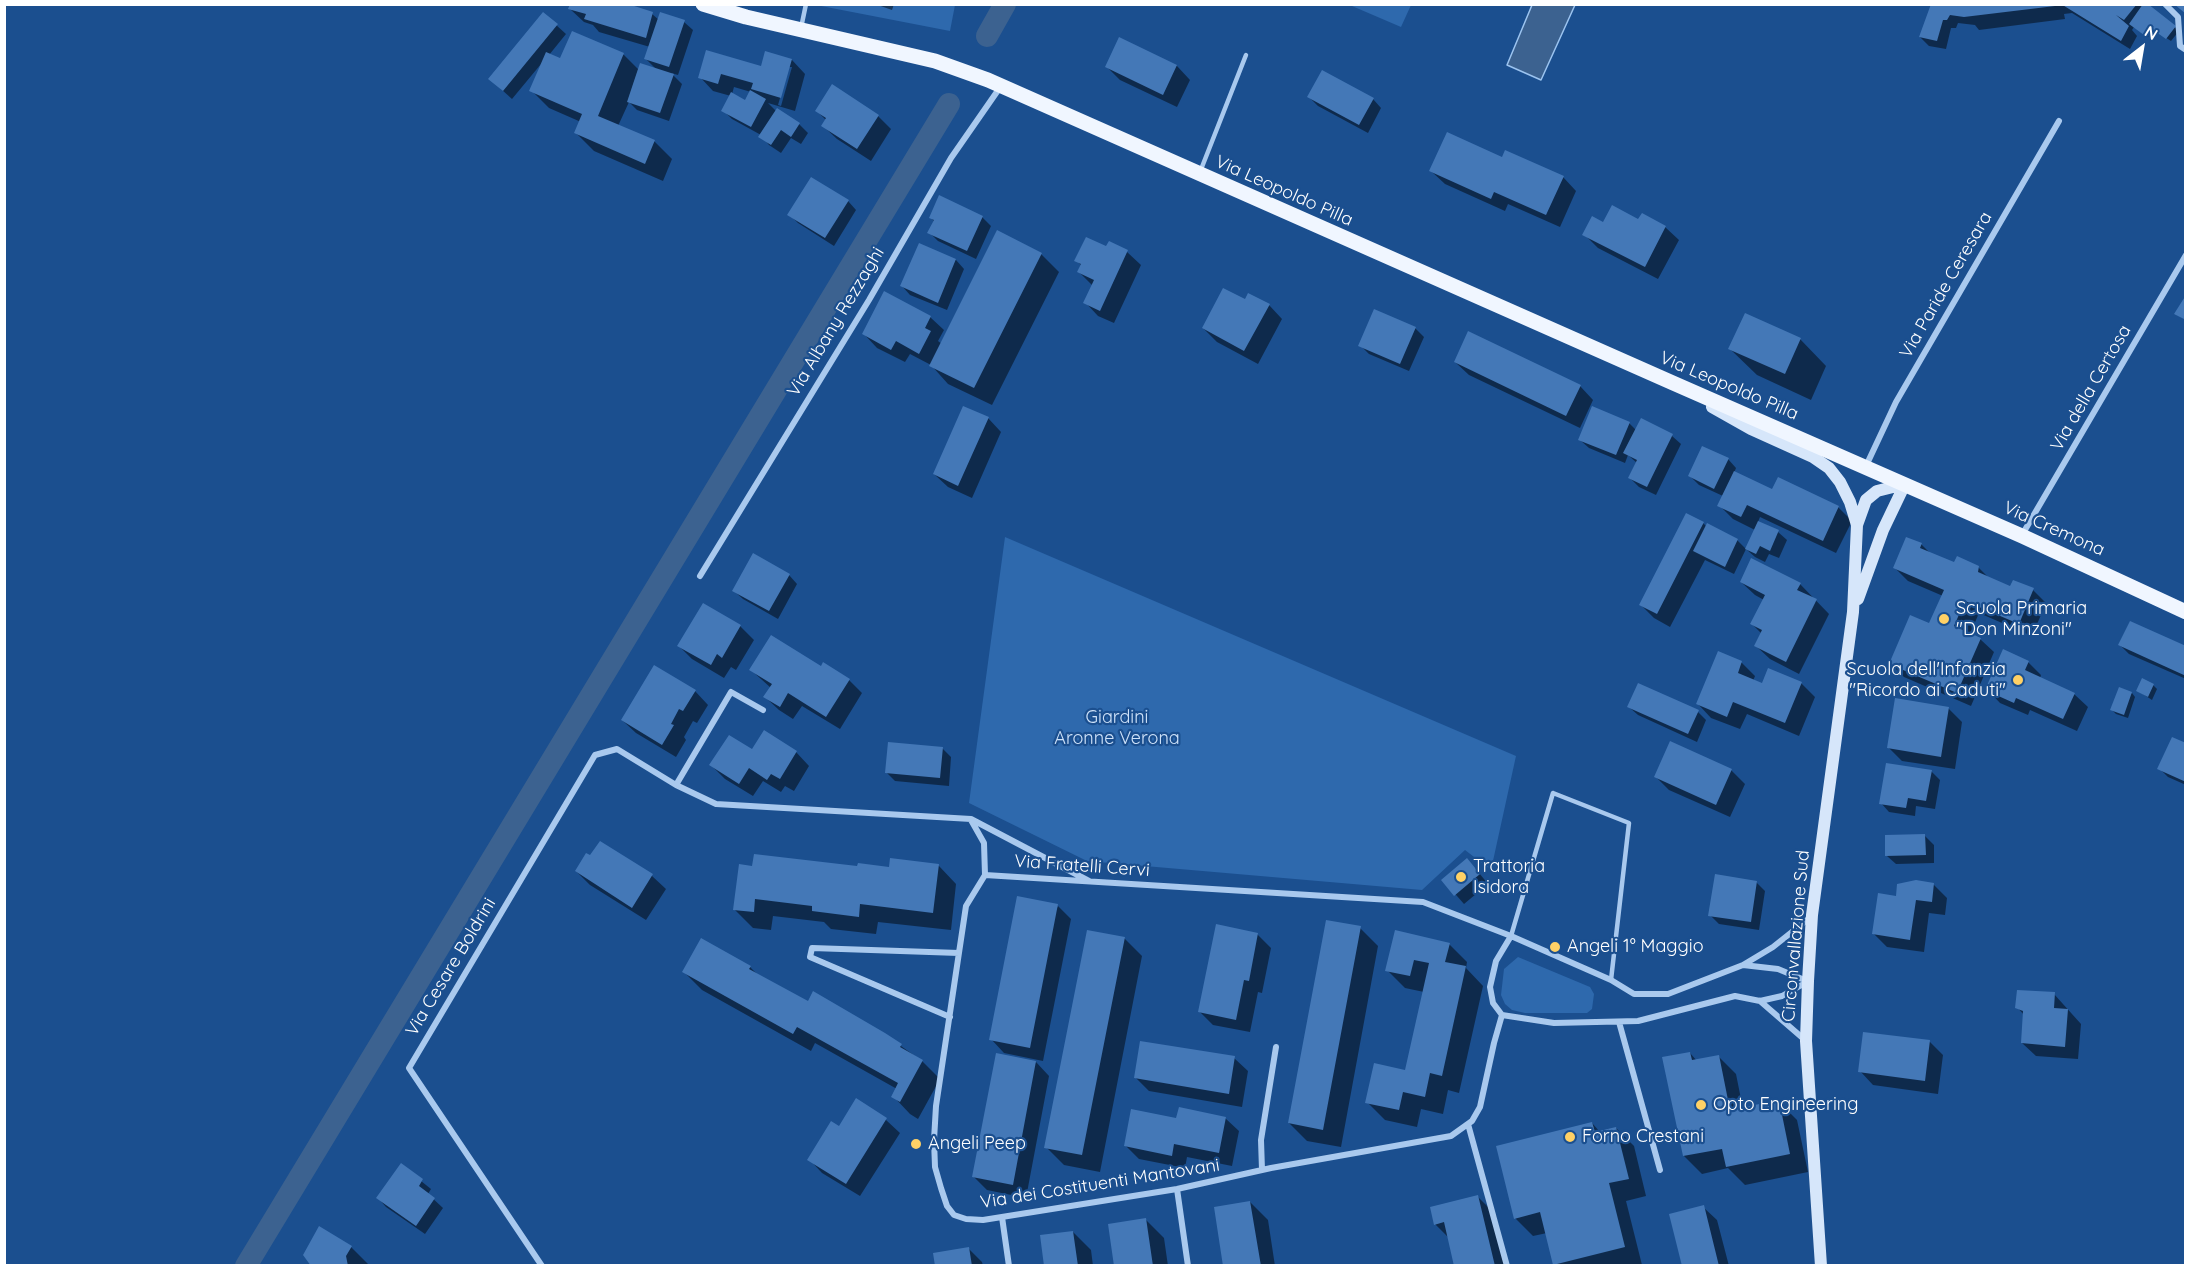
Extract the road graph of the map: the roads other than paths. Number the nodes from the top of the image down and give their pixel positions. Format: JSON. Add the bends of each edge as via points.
{"nodes":[{"id":1,"x":703,"y":4,"type":"edge"},
{"id":2,"x":806,"y":4,"type":"edge"},
{"id":3,"x":2164,"y":4,"type":"edge"},
{"id":4,"x":801,"y":30,"type":"junction"},
{"id":5,"x":2186,"y":50,"type":"edge"},
{"id":6,"x":1246,"y":55,"type":"dead end"},
{"id":7,"x":994,"y":83,"type":"junction"},
{"id":8,"x":2059,"y":122,"type":"dead end"},
{"id":9,"x":1199,"y":174,"type":"junction"},
{"id":10,"x":2186,"y":255,"type":"edge"},
{"id":11,"x":1673,"y":383,"type":"junction"},
{"id":12,"x":1866,"y":466,"type":"junction"},
{"id":13,"x":1905,"y":484,"type":"junction"},
{"id":14,"x":1857,"y":525,"type":"junction"},
{"id":15,"x":2022,"y":536,"type":"junction"},
{"id":16,"x":700,"y":576,"type":"dead end"},
{"id":17,"x":1853,"y":612,"type":"junction"},
{"id":18,"x":2186,"y":612,"type":"edge"},
{"id":19,"x":763,"y":710,"type":"dead end"},
{"id":20,"x":676,"y":785,"type":"junction"},
{"id":21,"x":971,"y":819,"type":"junction"},
{"id":22,"x":984,"y":875,"type":"junction"},
{"id":23,"x":1092,"y":882,"type":"junction"},
{"id":24,"x":1812,"y":915,"type":"junction"},
{"id":25,"x":1511,"y":936,"type":"junction"},
{"id":26,"x":960,"y":953,"type":"junction"},
{"id":27,"x":1743,"y":965,"type":"junction"},
{"id":28,"x":1611,"y":980,"type":"junction"},
{"id":29,"x":1808,"y":981,"type":"junction"},
{"id":30,"x":1760,"y":1001,"type":"junction"},
{"id":31,"x":1502,"y":1015,"type":"junction"},
{"id":32,"x":950,"y":1017,"type":"junction"},
{"id":33,"x":1619,"y":1022,"type":"junction"},
{"id":34,"x":1806,"y":1041,"type":"junction"},
{"id":35,"x":1276,"y":1047,"type":"dead end"},
{"id":36,"x":1468,"y":1124,"type":"junction"},
{"id":37,"x":1262,"y":1170,"type":"junction"},
{"id":38,"x":1660,"y":1170,"type":"dead end"},
{"id":39,"x":1178,"y":1189,"type":"junction"},
{"id":40,"x":1002,"y":1217,"type":"junction"},
{"id":41,"x":542,"y":1266,"type":"edge"},
{"id":42,"x":1009,"y":1266,"type":"edge"},
{"id":43,"x":1188,"y":1266,"type":"edge"},
{"id":44,"x":1507,"y":1266,"type":"edge"},
{"id":45,"x":1821,"y":1266,"type":"edge"}],
"edges":[{"from":1,"to":4,"type":"main road","name":"Via Leopoldo Pilla"},
{"from":2,"to":4,"type":"lane"},
{"from":3,"to":5,"type":"street","via":[[2178,17],[2180,46]]},
{"from":4,"to":7,"type":"main road","name":"Via Leopoldo Pilla","via":[[935,61]]},
{"from":6,"to":9,"type":"lane"},
{"from":7,"to":9,"type":"main road","name":"Via Leopoldo Pilla"},
{"from":7,"to":16,"type":"street","name":"Via Albany Rezzaghi","via":[[869,300]]},
{"from":8,"to":12,"type":"street","name":"Via Paride Ceresara","via":[[1896,402]]},
{"from":9,"to":11,"type":"main road","name":"Via Leopoldo Pilla"},
{"from":10,"to":15,"type":"street","name":"Via della Certosa"},
{"from":11,"to":12,"type":"main road","name":"Via Leopoldo Pilla"},
{"from":11,"to":14,"type":"main road","name":"Circonvallazione Sud","via":[[1751,429],[1829,468],[1850,502]]},
{"from":12,"to":13,"type":"main road","name":"Via Cremona"},
{"from":13,"to":14,"type":"main road","name":"Circonvallazione Sud","via":[[1877,491],[1866,500]]},
{"from":13,"to":15,"type":"main road","name":"Via Cremona"},
{"from":13,"to":17,"type":"main road","name":"Circonvallazione Sud"},
{"from":14,"to":17,"type":"main road","name":"Circonvallazione Sud"},
{"from":15,"to":18,"type":"main road","name":"Via Cremona"},
{"from":17,"to":24,"type":"main road","name":"Circonvallazione Sud"},
{"from":19,"to":20,"type":"street","via":[[731,692]]},
{"from":20,"to":21,"type":"street","name":"Via Cesare Boldrini","via":[[716,804]]},
{"from":20,"to":41,"type":"street","name":"Via Cesare Boldrini","via":[[617,749],[596,756],[409,1068]]},
{"from":21,"to":22,"type":"street","via":[[984,843]]},
{"from":21,"to":23,"type":"street"},
{"from":22,"to":23,"type":"street","name":"Via Fratelli Cervi"},
{"from":22,"to":26,"type":"street","via":[[966,906]]},
{"from":23,"to":25,"type":"street","name":"Via Fratelli Cervi","via":[[1423,902]]},
{"from":24,"to":27,"type":"street","name":"Via Fratelli Cervi","via":[[1773,947]]},
{"from":24,"to":29,"type":"main road","name":"Circonvallazione Sud"},
{"from":25,"to":28,"type":"street","name":"Via Fratelli Cervi"},
{"from":25,"to":28,"type":"lane","via":[[1553,793],[1629,823]]},
{"from":25,"to":31,"type":"street","via":[[1496,961],[1490,987],[1493,1003]]},
{"from":26,"to":32,"type":"street"},
{"from":26,"to":32,"type":"street","via":[[812,948],[810,957]]},
{"from":27,"to":28,"type":"street","name":"Via Fratelli Cervi","via":[[1668,994],[1634,994]]},
{"from":27,"to":29,"type":"street","via":[[1778,969]]},
{"from":29,"to":30,"type":"street","via":[[1782,996]]},
{"from":29,"to":34,"type":"main road","name":"Circonvallazione Sud"},
{"from":30,"to":33,"type":"street","via":[[1735,996],[1638,1021]]},
{"from":30,"to":34,"type":"street"},
{"from":31,"to":33,"type":"street","via":[[1554,1023]]},
{"from":31,"to":36,"type":"street","via":[[1480,1107]]},
{"from":32,"to":40,"type":"street","name":"Via dei Costituenti Mantovani","via":[[936,1106],[935,1167],[954,1215],[983,1220]]},
{"from":33,"to":38,"type":"street"},
{"from":34,"to":45,"type":"main road","name":"Circonvallazione Sud"},
{"from":35,"to":37,"type":"street","via":[[1261,1140]]},
{"from":36,"to":37,"type":"street","name":"Via dei Costituenti Mantovani","via":[[1451,1136]]},
{"from":36,"to":44,"type":"street"},
{"from":37,"to":39,"type":"street","name":"Via dei Costituenti Mantovani"},
{"from":39,"to":40,"type":"street","name":"Via dei Costituenti Mantovani"},
{"from":39,"to":43,"type":"street"},
{"from":40,"to":42,"type":"street"}]}
